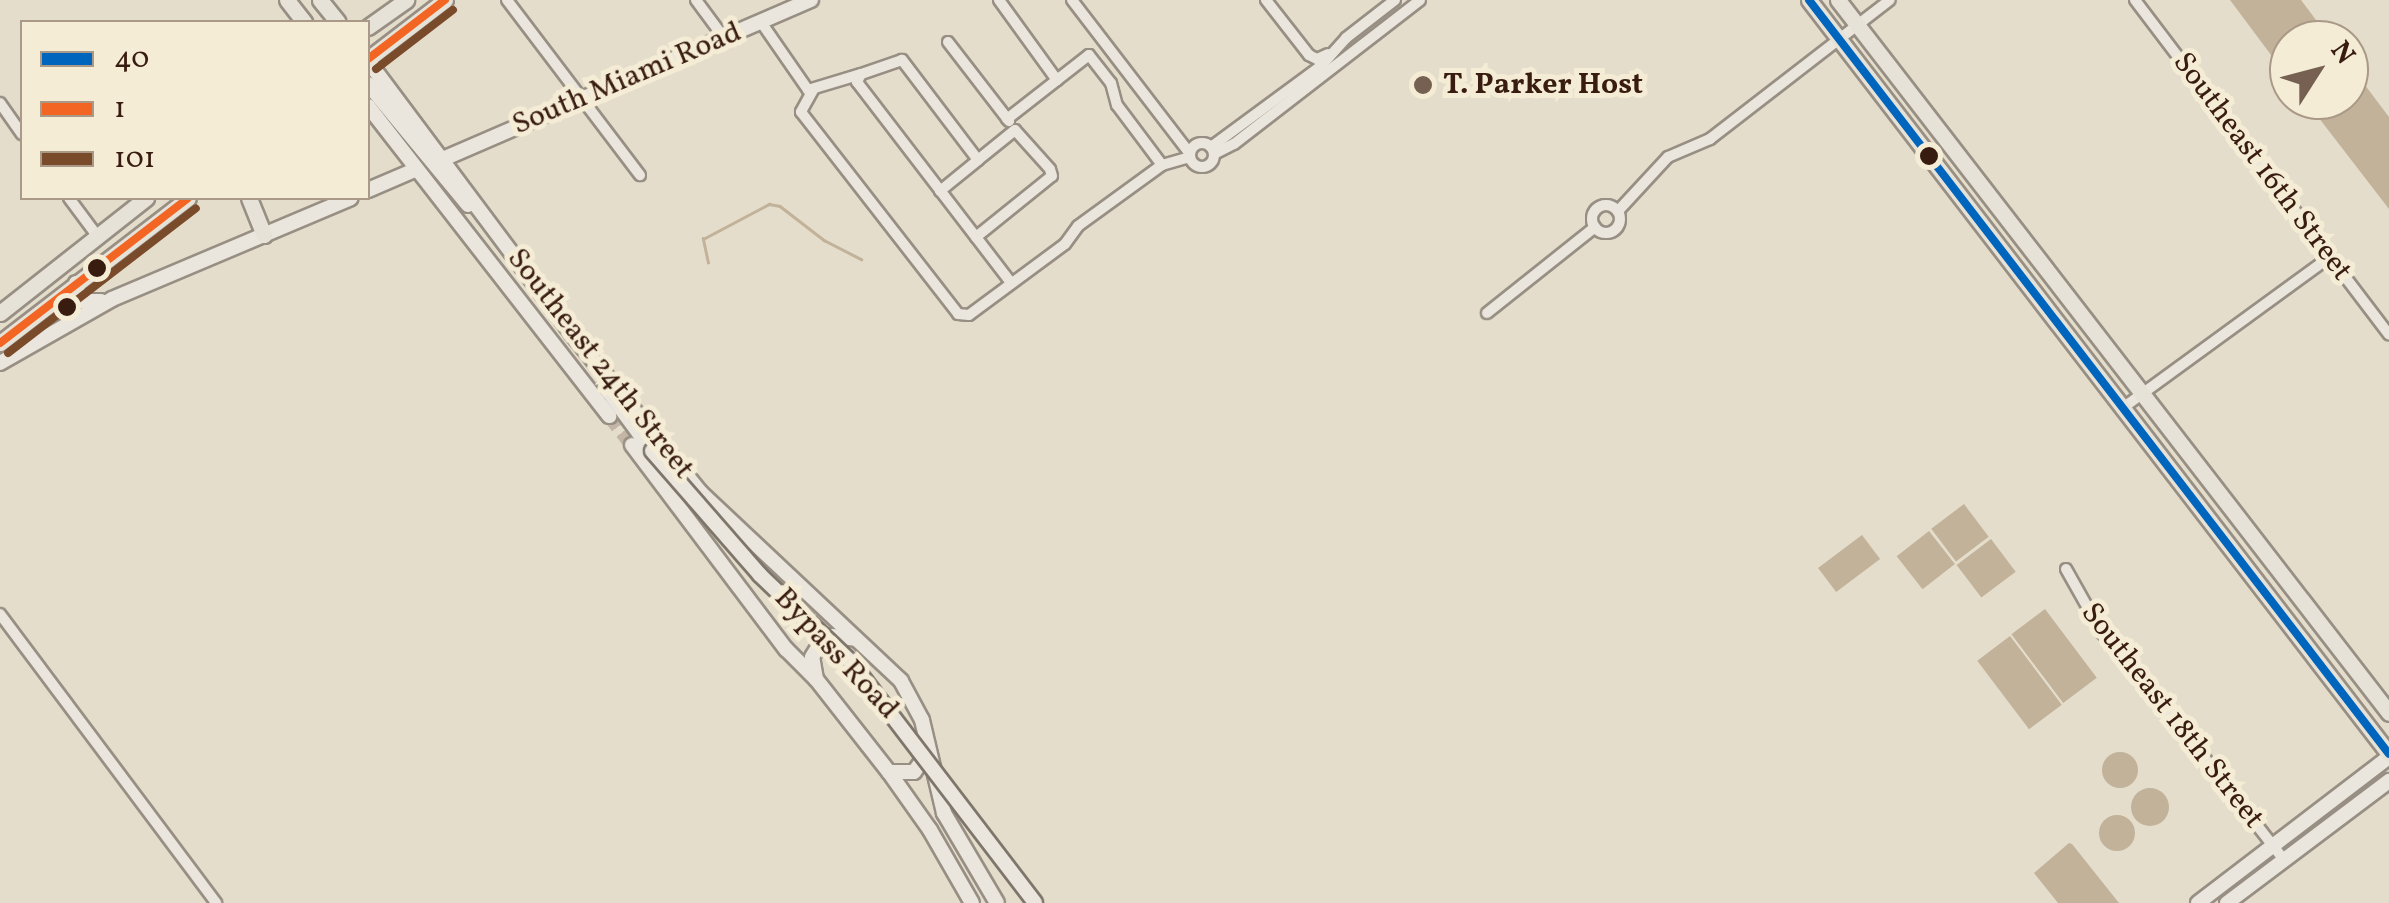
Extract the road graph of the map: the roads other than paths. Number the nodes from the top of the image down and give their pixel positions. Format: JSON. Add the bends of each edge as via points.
{"nodes":[{"id":1,"x":287,"y":0,"type":"edge"},
{"id":2,"x":320,"y":0,"type":"edge"},
{"id":3,"x":406,"y":0,"type":"edge"},
{"id":4,"x":445,"y":0,"type":"edge"},
{"id":5,"x":507,"y":0,"type":"edge"},
{"id":6,"x":696,"y":0,"type":"edge"},
{"id":7,"x":811,"y":0,"type":"edge"},
{"id":8,"x":999,"y":0,"type":"edge"},
{"id":9,"x":1072,"y":0,"type":"edge"},
{"id":10,"x":1266,"y":0,"type":"edge"},
{"id":11,"x":1395,"y":0,"type":"edge"},
{"id":12,"x":1420,"y":0,"type":"edge"},
{"id":13,"x":1809,"y":0,"type":"edge"},
{"id":14,"x":1838,"y":0,"type":"edge"},
{"id":15,"x":1890,"y":0,"type":"edge"},
{"id":16,"x":2134,"y":0,"type":"edge"},
{"id":17,"x":1406,"y":4,"type":"edge"},
{"id":18,"x":302,"y":20,"type":"edge"},
{"id":19,"x":336,"y":20,"type":"edge"},
{"id":20,"x":761,"y":22,"type":"junction"},
{"id":21,"x":1858,"y":25,"type":"junction"},
{"id":22,"x":370,"y":26,"type":"edge"},
{"id":23,"x":724,"y":38,"type":"junction"},
{"id":24,"x":1839,"y":39,"type":"junction"},
{"id":25,"x":948,"y":42,"type":"dead end"},
{"id":26,"x":1338,"y":48,"type":"junction"},
{"id":27,"x":370,"y":58,"type":"edge"},
{"id":28,"x":370,"y":63,"type":"edge"},
{"id":29,"x":860,"y":74,"type":"junction"},
{"id":30,"x":1057,"y":80,"type":"junction"},
{"id":31,"x":370,"y":87,"type":"edge"},
{"id":32,"x":813,"y":90,"type":"junction"},
{"id":33,"x":581,"y":97,"type":"junction"},
{"id":34,"x":0,"y":103,"type":"edge"},
{"id":35,"x":370,"y":109,"type":"edge"},
{"id":36,"x":1007,"y":119,"type":"junction"},
{"id":37,"x":1015,"y":130,"type":"junction"},
{"id":38,"x":20,"y":131,"type":"edge"},
{"id":39,"x":1212,"y":150,"type":"junction"},
{"id":40,"x":1190,"y":156,"type":"junction"},
{"id":41,"x":443,"y":158,"type":"junction"},
{"id":42,"x":978,"y":160,"type":"junction"},
{"id":43,"x":1162,"y":165,"type":"junction"},
{"id":44,"x":417,"y":169,"type":"junction"},
{"id":45,"x":1940,"y":169,"type":"junction"},
{"id":46,"x":640,"y":175,"type":"dead end"},
{"id":47,"x":1980,"y":184,"type":"junction"},
{"id":48,"x":370,"y":189,"type":"edge"},
{"id":49,"x":940,"y":191,"type":"junction"},
{"id":50,"x":1958,"y":192,"type":"junction"},
{"id":51,"x":71,"y":200,"type":"edge"},
{"id":52,"x":144,"y":200,"type":"edge"},
{"id":53,"x":185,"y":200,"type":"edge"},
{"id":54,"x":249,"y":200,"type":"edge"},
{"id":55,"x":346,"y":200,"type":"edge"},
{"id":56,"x":1999,"y":209,"type":"junction"},
{"id":57,"x":1618,"y":211,"type":"junction"},
{"id":58,"x":1595,"y":228,"type":"junction"},
{"id":59,"x":264,"y":235,"type":"junction"},
{"id":60,"x":98,"y":237,"type":"junction"},
{"id":61,"x":500,"y":237,"type":"junction"},
{"id":62,"x":976,"y":237,"type":"junction"},
{"id":63,"x":2331,"y":256,"type":"junction"},
{"id":64,"x":517,"y":259,"type":"junction"},
{"id":65,"x":506,"y":279,"type":"junction"},
{"id":66,"x":76,"y":282,"type":"junction"},
{"id":67,"x":1012,"y":284,"type":"junction"},
{"id":68,"x":112,"y":300,"type":"junction"},
{"id":69,"x":1487,"y":312,"type":"dead end"},
{"id":70,"x":0,"y":313,"type":"edge"},
{"id":71,"x":574,"y":335,"type":"junction"},
{"id":72,"x":2389,"y":335,"type":"edge"},
{"id":73,"x":0,"y":343,"type":"edge"},
{"id":74,"x":0,"y":363,"type":"edge"},
{"id":75,"x":2142,"y":395,"type":"junction"},
{"id":76,"x":2124,"y":407,"type":"junction"},
{"id":77,"x":617,"y":415,"type":"junction"},
{"id":78,"x":632,"y":445,"type":"tunnel mouth"},
{"id":79,"x":2066,"y":568,"type":"dead end"},
{"id":80,"x":2259,"y":584,"type":"junction"},
{"id":81,"x":0,"y":614,"type":"edge"},
{"id":82,"x":2312,"y":617,"type":"junction"},
{"id":83,"x":862,"y":641,"type":"junction"},
{"id":84,"x":816,"y":679,"type":"junction"},
{"id":85,"x":2389,"y":713,"type":"edge"},
{"id":86,"x":930,"y":751,"type":"junction"},
{"id":87,"x":2389,"y":756,"type":"edge"},
{"id":88,"x":889,"y":772,"type":"junction"},
{"id":89,"x":2389,"y":781,"type":"edge"},
{"id":90,"x":2273,"y":846,"type":"junction"},
{"id":91,"x":2284,"y":860,"type":"junction"},
{"id":92,"x":216,"y":903,"type":"edge"},
{"id":93,"x":972,"y":903,"type":"edge"},
{"id":94,"x":997,"y":903,"type":"edge"},
{"id":95,"x":1035,"y":903,"type":"edge"},
{"id":96,"x":2198,"y":903,"type":"edge"},
{"id":97,"x":2227,"y":903,"type":"edge"}],
"edges":[{"from":1,"to":18,"type":"main road"},
{"from":2,"to":19,"type":"main road"},
{"from":3,"to":22,"type":"main road"},
{"from":4,"to":27,"type":"main road"},
{"from":5,"to":33,"type":"street"},
{"from":6,"to":23,"type":"street"},
{"from":7,"to":20,"type":"street","name":"South Miami Road"},
{"from":8,"to":30,"type":"street"},
{"from":9,"to":40,"type":"street"},
{"from":10,"to":26,"type":"street","via":[[1309,55],[1318,59]]},
{"from":11,"to":26,"type":"street"},
{"from":12,"to":17,"type":"street"},
{"from":13,"to":24,"type":"main road"},
{"from":14,"to":21,"type":"main road"},
{"from":15,"to":21,"type":"street"},
{"from":16,"to":63,"type":"street","name":"Southeast 16th Street"},
{"from":17,"to":39,"type":"street","via":[[1234,144]]},
{"from":20,"to":23,"type":"street","name":"South Miami Road"},
{"from":20,"to":32,"type":"street"},
{"from":21,"to":24,"type":"street"},
{"from":21,"to":47,"type":"main road"},
{"from":23,"to":33,"type":"street","name":"South Miami Road"},
{"from":24,"to":45,"type":"main road"},
{"from":24,"to":57,"type":"street","via":[[1710,139],[1668,157]]},
{"from":25,"to":36,"type":"street"},
{"from":26,"to":39,"type":"street"},
{"from":28,"to":41,"type":"street","name":"Southeast 24th Street"},
{"from":29,"to":32,"type":"street"},
{"from":29,"to":42,"type":"street","via":[[902,60]]},
{"from":29,"to":49,"type":"street","via":[[857,82]]},
{"from":30,"to":36,"type":"street"},
{"from":30,"to":43,"type":"street","via":[[1089,55]]},
{"from":31,"to":61,"type":"street","via":[[443,180]]},
{"from":32,"to":67,"type":"street","via":[[801,112],[958,314],[970,315]]},
{"from":33,"to":41,"type":"street","name":"South Miami Road"},
{"from":33,"to":46,"type":"street"},
{"from":34,"to":38,"type":"street"},
{"from":35,"to":44,"type":"street","name":"Southeast 24th Street"},
{"from":36,"to":37,"type":"street"},
{"from":37,"to":42,"type":"street"},
{"from":37,"to":62,"type":"street","via":[[1052,176]]},
{"from":39,"to":40,"type":"street","via":[[1197,144]]},
{"from":39,"to":40,"type":"street","via":[[1204,166]]},
{"from":40,"to":43,"type":"street"},
{"from":41,"to":61,"type":"street","name":"Southeast 24th Street"},
{"from":42,"to":49,"type":"street"},
{"from":43,"to":67,"type":"street"},
{"from":44,"to":48,"type":"street"},
{"from":44,"to":65,"type":"street","name":"Southeast 24th Street"},
{"from":45,"to":47,"type":"main road"},
{"from":45,"to":50,"type":"main road"},
{"from":47,"to":56,"type":"main road"},
{"from":49,"to":62,"type":"street"},
{"from":50,"to":56,"type":"main road","via":[[1974,191]]},
{"from":50,"to":76,"type":"main road"},
{"from":51,"to":60,"type":"street"},
{"from":52,"to":60,"type":"main road"},
{"from":53,"to":66,"type":"main road"},
{"from":54,"to":59,"type":"main road"},
{"from":55,"to":59,"type":"street"},
{"from":56,"to":75,"type":"main road"},
{"from":57,"to":58,"type":"street","via":[[1615,230]]},
{"from":57,"to":58,"type":"street","via":[[1598,208]]},
{"from":58,"to":69,"type":"street"},
{"from":59,"to":68,"type":"street"},
{"from":60,"to":66,"type":"main road"},
{"from":60,"to":70,"type":"main road"},
{"from":61,"to":64,"type":"street","name":"Southeast 24th Street"},
{"from":62,"to":67,"type":"street"},
{"from":63,"to":72,"type":"street","name":"Southeast 16th Street"},
{"from":63,"to":75,"type":"street"},
{"from":64,"to":65,"type":"street"},
{"from":64,"to":71,"type":"street","name":"Southeast 24th Street"},
{"from":65,"to":77,"type":"street","name":"Southeast 24th Street"},
{"from":66,"to":68,"type":"street","via":[[80,300]]},
{"from":66,"to":73,"type":"main road"},
{"from":68,"to":74,"type":"street"},
{"from":71,"to":77,"type":"street","name":"Bypass Road"},
{"from":71,"to":83,"type":"street","name":"Southeast 24th Street","via":[[700,493]]},
{"from":75,"to":76,"type":"street"},
{"from":75,"to":82,"type":"main road"},
{"from":76,"to":80,"type":"main road"},
{"from":77,"to":95,"type":"street","name":"Bypass Road","bridge":true,"via":[[728,541],[851,662]]},
{"from":78,"to":84,"type":"street","name":"Southeast 24th Street","via":[[786,650]]},
{"from":79,"to":90,"type":"street","name":"Southeast 18th Street","via":[[2102,633]]},
{"from":80,"to":82,"type":"main road","via":[[2290,610]]},
{"from":80,"to":87,"type":"main road"},
{"from":81,"to":92,"type":"street"},
{"from":82,"to":85,"type":"main road"},
{"from":83,"to":84,"type":"street","via":[[839,636],[820,644],[812,658]]},
{"from":83,"to":86,"type":"street","name":"Southeast 24th Street","via":[[902,681]]},
{"from":84,"to":88,"type":"street","name":"Southeast 24th Street"},
{"from":86,"to":88,"type":"street","via":[[914,772]]},
{"from":86,"to":94,"type":"street","name":"Southeast 24th Street","via":[[944,813]]},
{"from":87,"to":90,"type":"street"},
{"from":88,"to":93,"type":"street","name":"Southeast 24th Street"},
{"from":89,"to":91,"type":"street"},
{"from":90,"to":91,"type":"street","name":"Southeast 18th Street"},
{"from":90,"to":96,"type":"street"},
{"from":91,"to":97,"type":"street"}]}
